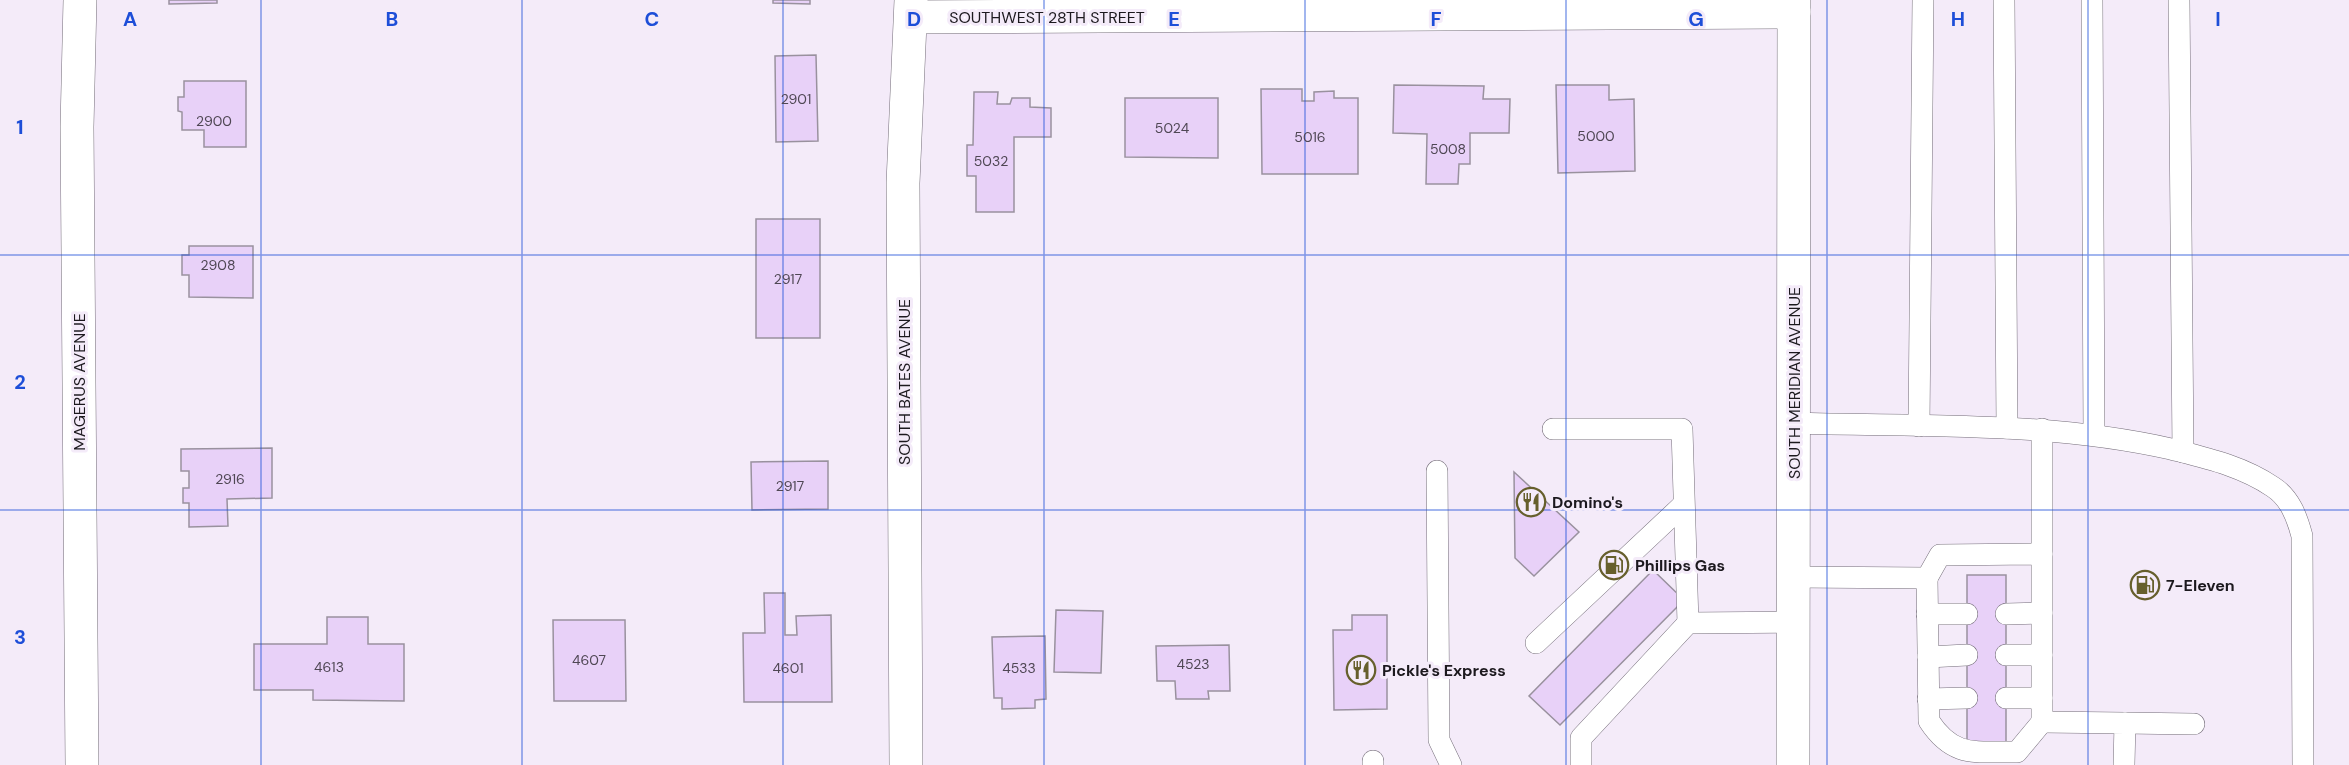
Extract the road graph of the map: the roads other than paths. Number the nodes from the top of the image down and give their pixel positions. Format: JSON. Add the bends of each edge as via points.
{"nodes":[{"id":1,"x":80,"y":0,"type":"edge"},
{"id":2,"x":1923,"y":0,"type":"edge"},
{"id":3,"x":2004,"y":0,"type":"edge"},
{"id":4,"x":2092,"y":0,"type":"edge"},
{"id":5,"x":2179,"y":0,"type":"edge"},
{"id":6,"x":1794,"y":6,"type":"edge"},
{"id":7,"x":911,"y":9,"type":"edge"},
{"id":8,"x":1794,"y":423,"type":"junction"},
{"id":9,"x":1919,"y":426,"type":"junction"},
{"id":10,"x":2007,"y":428,"type":"junction"},
{"id":11,"x":1553,"y":429,"type":"dead end"},
{"id":12,"x":2042,"y":429,"type":"junction"},
{"id":13,"x":2094,"y":435,"type":"junction"},
{"id":14,"x":2183,"y":452,"type":"junction"},
{"id":15,"x":1437,"y":471,"type":"dead end"},
{"id":16,"x":1683,"y":505,"type":"junction"},
{"id":17,"x":2042,"y":554,"type":"junction"},
{"id":18,"x":1794,"y":577,"type":"junction"},
{"id":19,"x":1927,"y":579,"type":"junction"},
{"id":20,"x":2042,"y":613,"type":"junction"},
{"id":21,"x":1927,"y":614,"type":"junction"},
{"id":22,"x":1967,"y":614,"type":"dead end"},
{"id":23,"x":2006,"y":614,"type":"dead end"},
{"id":24,"x":1794,"y":622,"type":"junction"},
{"id":25,"x":1688,"y":623,"type":"junction"},
{"id":26,"x":1536,"y":643,"type":"dead end"},
{"id":27,"x":1967,"y":655,"type":"dead end"},
{"id":28,"x":2006,"y":655,"type":"dead end"},
{"id":29,"x":2042,"y":655,"type":"junction"},
{"id":30,"x":1928,"y":657,"type":"junction"},
{"id":31,"x":1967,"y":698,"type":"dead end"},
{"id":32,"x":2006,"y":698,"type":"dead end"},
{"id":33,"x":2042,"y":698,"type":"junction"},
{"id":34,"x":1928,"y":699,"type":"junction"},
{"id":35,"x":2042,"y":722,"type":"junction"},
{"id":36,"x":2125,"y":723,"type":"junction"},
{"id":37,"x":2194,"y":724,"type":"dead end"},
{"id":38,"x":82,"y":765,"type":"edge"},
{"id":39,"x":906,"y":765,"type":"edge"},
{"id":40,"x":1450,"y":765,"type":"edge"},
{"id":41,"x":1581,"y":765,"type":"edge"},
{"id":42,"x":1793,"y":765,"type":"edge"},
{"id":43,"x":2124,"y":765,"type":"edge"},
{"id":44,"x":2303,"y":765,"type":"edge"}],
"edges":[{"from":1,"to":38,"type":"street","name":"MAGERUS AVENUE","via":[[77,138]]},
{"from":2,"to":9,"type":"lane"},
{"from":3,"to":10,"type":"lane"},
{"from":4,"to":13,"type":"lane"},
{"from":5,"to":14,"type":"lane"},
{"from":6,"to":7,"type":"street","name":"SOUTHWEST 28TH STREET"},
{"from":6,"to":8,"type":"street","name":"SOUTH MERIDIAN AVENUE"},
{"from":7,"to":39,"type":"street","name":"SOUTH BATES AVENUE","via":[[903,183]]},
{"from":8,"to":9,"type":"lane"},
{"from":8,"to":18,"type":"street","name":"SOUTH MERIDIAN AVENUE"},
{"from":9,"to":10,"type":"lane"},
{"from":10,"to":12,"type":"lane"},
{"from":11,"to":16,"type":"lane","via":[[1682,429]]},
{"from":12,"to":13,"type":"lane"},
{"from":12,"to":17,"type":"lane"},
{"from":13,"to":14,"type":"lane"},
{"from":14,"to":44,"type":"lane","via":[[2224,462],[2274,488],[2296,512],[2302,536]]},
{"from":15,"to":40,"type":"lane","via":[[1439,740]]},
{"from":16,"to":25,"type":"lane"},
{"from":16,"to":26,"type":"lane"},
{"from":17,"to":19,"type":"lane","via":[[1940,555]]},
{"from":17,"to":20,"type":"lane"},
{"from":18,"to":19,"type":"lane"},
{"from":18,"to":24,"type":"street","name":"SOUTH MERIDIAN AVENUE"},
{"from":19,"to":21,"type":"lane"},
{"from":20,"to":23,"type":"lane"},
{"from":20,"to":29,"type":"lane"},
{"from":21,"to":22,"type":"lane"},
{"from":21,"to":30,"type":"lane"},
{"from":24,"to":25,"type":"lane"},
{"from":24,"to":42,"type":"street","name":"SOUTH MERIDIAN AVENUE"},
{"from":25,"to":41,"type":"lane","via":[[1581,738]]},
{"from":27,"to":30,"type":"lane"},
{"from":28,"to":29,"type":"lane"},
{"from":29,"to":33,"type":"lane"},
{"from":30,"to":34,"type":"lane"},
{"from":31,"to":34,"type":"lane"},
{"from":32,"to":33,"type":"lane"},
{"from":33,"to":35,"type":"lane"},
{"from":34,"to":35,"type":"lane","via":[[1929,721],[1941,740],[1963,751],[2017,752]]},
{"from":35,"to":36,"type":"lane"},
{"from":36,"to":37,"type":"lane"},
{"from":36,"to":43,"type":"lane"}]}
